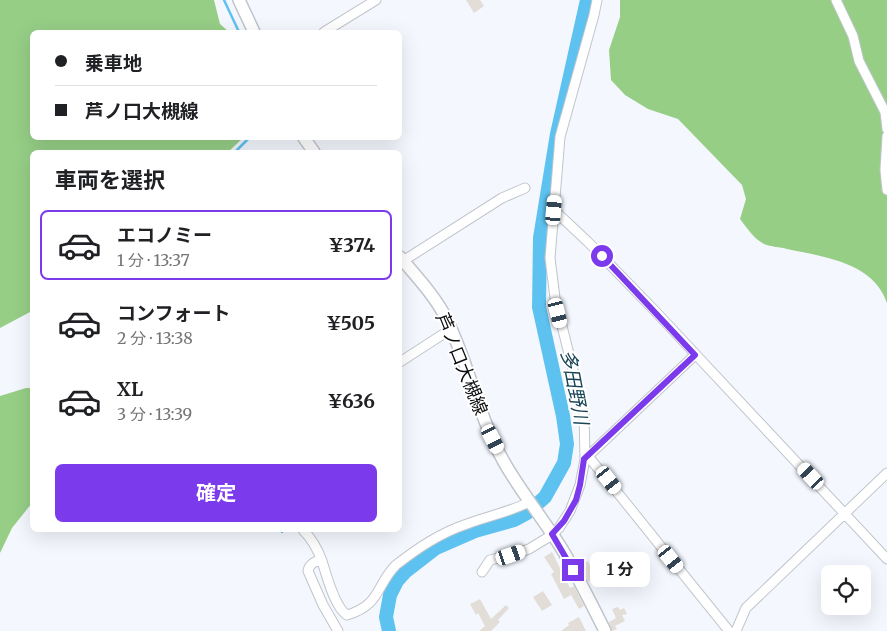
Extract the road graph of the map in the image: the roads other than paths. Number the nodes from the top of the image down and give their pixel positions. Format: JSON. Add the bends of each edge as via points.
{"nodes":[{"id":1,"x":239,"y":0,"type":"edge"},
{"id":2,"x":376,"y":0,"type":"edge"},
{"id":3,"x":596,"y":0,"type":"edge"},
{"id":4,"x":836,"y":0,"type":"edge"},
{"id":5,"x":253,"y":30,"type":"edge"},
{"id":6,"x":327,"y":30,"type":"edge"},
{"id":7,"x":887,"y":130,"type":"edge"},
{"id":8,"x":887,"y":136,"type":"edge"},
{"id":9,"x":525,"y":188,"type":"dead end"},
{"id":10,"x":887,"y":190,"type":"edge"},
{"id":11,"x":554,"y":210,"type":"junction"},
{"id":12,"x":402,"y":258,"type":"edge"},
{"id":13,"x":402,"y":260,"type":"edge"},
{"id":14,"x":451,"y":329,"type":"junction"},
{"id":15,"x":695,"y":355,"type":"junction"},
{"id":16,"x":402,"y":361,"type":"edge"},
{"id":17,"x":586,"y":458,"type":"junction"},
{"id":18,"x":887,"y":473,"type":"edge"},
{"id":19,"x":529,"y":502,"type":"junction"},
{"id":20,"x":845,"y":514,"type":"junction"},
{"id":21,"x":305,"y":532,"type":"edge"},
{"id":22,"x":552,"y":534,"type":"junction"},
{"id":23,"x":321,"y":559,"type":"junction"},
{"id":24,"x":887,"y":559,"type":"edge"},
{"id":25,"x":482,"y":572,"type":"dead end"},
{"id":26,"x":338,"y":631,"type":"edge"},
{"id":27,"x":605,"y":631,"type":"edge"},
{"id":28,"x":729,"y":631,"type":"edge"},
{"id":29,"x":736,"y":631,"type":"edge"}],
"edges":[{"from":1,"to":5,"type":"main road"},
{"from":2,"to":6,"type":"street"},
{"from":3,"to":11,"type":"street","via":[[560,137]]},
{"from":4,"to":7,"type":"street","via":[[853,36],[859,61],[885,112]]},
{"from":8,"to":10,"type":"street"},
{"from":9,"to":12,"type":"street","via":[[502,198]]},
{"from":11,"to":15,"type":"street"},
{"from":11,"to":17,"type":"street","via":[[551,271],[584,414]]},
{"from":13,"to":14,"type":"main road","name":"芦ノ口大槻線","via":[[439,306]]},
{"from":14,"to":16,"type":"street"},
{"from":14,"to":19,"type":"main road","name":"芦ノ口大槻線","via":[[490,432]]},
{"from":15,"to":17,"type":"street"},
{"from":15,"to":20,"type":"street"},
{"from":17,"to":22,"type":"street","via":[[576,500]]},
{"from":17,"to":28,"type":"street"},
{"from":18,"to":20,"type":"street"},
{"from":19,"to":22,"type":"main road","name":"芦ノ口大槻線"},
{"from":19,"to":23,"type":"street","via":[[436,537],[391,570],[374,600],[351,614],[343,612]]},
{"from":20,"to":24,"type":"street"},
{"from":20,"to":29,"type":"street","via":[[746,608]]},
{"from":21,"to":23,"type":"street"},
{"from":22,"to":25,"type":"street","via":[[529,549],[490,560]]},
{"from":22,"to":27,"type":"main road","name":"芦ノ口大槻線"},
{"from":23,"to":26,"type":"street","via":[[308,571]]}]}
